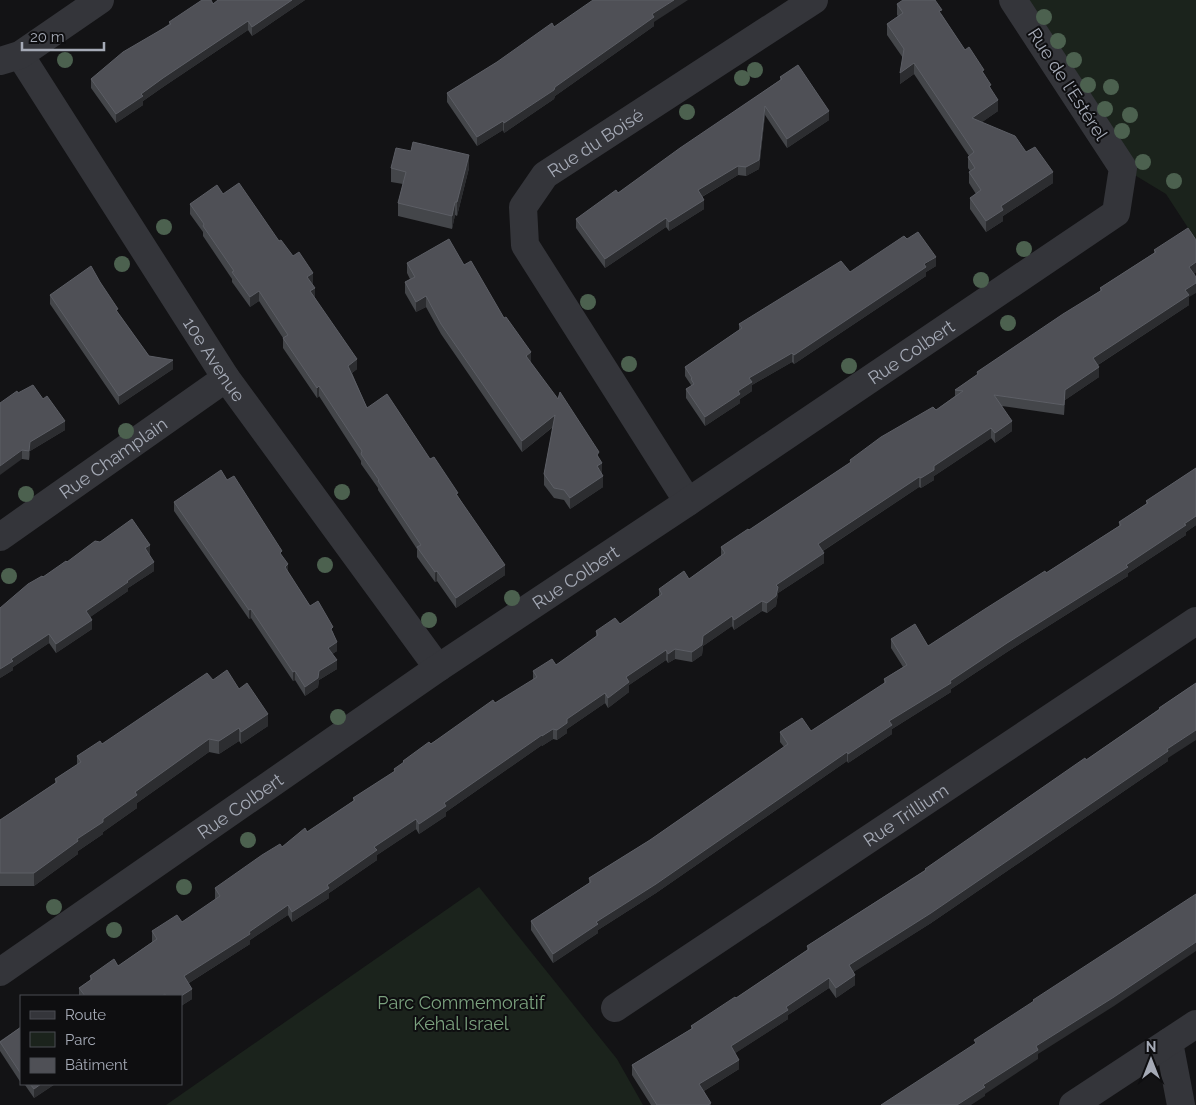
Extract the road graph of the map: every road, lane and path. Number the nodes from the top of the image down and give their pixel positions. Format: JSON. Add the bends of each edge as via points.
{"nodes":[{"id":1,"x":100,"y":0,"type":"edge"},
{"id":2,"x":814,"y":0,"type":"edge"},
{"id":3,"x":1013,"y":0,"type":"edge"},
{"id":4,"x":10,"y":58,"type":"edge"},
{"id":5,"x":1123,"y":168,"type":"joint"},
{"id":6,"x":226,"y":378,"type":"junction"},
{"id":7,"x":688,"y":502,"type":"junction"},
{"id":8,"x":0,"y":536,"type":"edge"},
{"id":9,"x":1196,"y":621,"type":"edge"},
{"id":10,"x":438,"y":668,"type":"junction"},
{"id":11,"x":0,"y":972,"type":"edge"},
{"id":12,"x":615,"y":1008,"type":"dead end"},
{"id":13,"x":1196,"y":1024,"type":"edge"},
{"id":14,"x":1170,"y":1042,"type":"junction"},
{"id":15,"x":1073,"y":1105,"type":"edge"},
{"id":16,"x":1181,"y":1105,"type":"edge"}],
"edges":[{"from":1,"to":4,"type":"street"},
{"from":2,"to":7,"type":"street","name":"Rue du Boisé","via":[[545,175],[523,207],[525,245]]},
{"from":3,"to":5,"type":"street","name":"Rue de l'Estérel"},
{"from":4,"to":6,"type":"street","name":"10e Avenue"},
{"from":5,"to":7,"type":"street","name":"Rue Colbert","via":[[1116,213]]},
{"from":6,"to":8,"type":"street","name":"Rue Champlain"},
{"from":6,"to":10,"type":"street","name":"10e Avenue"},
{"from":7,"to":10,"type":"street","name":"Rue Colbert"},
{"from":9,"to":12,"type":"street","name":"Rue Trillium"},
{"from":10,"to":11,"type":"street","name":"Rue Colbert"},
{"from":13,"to":14,"type":"street"},
{"from":14,"to":15,"type":"street"},
{"from":14,"to":16,"type":"street"}]}
